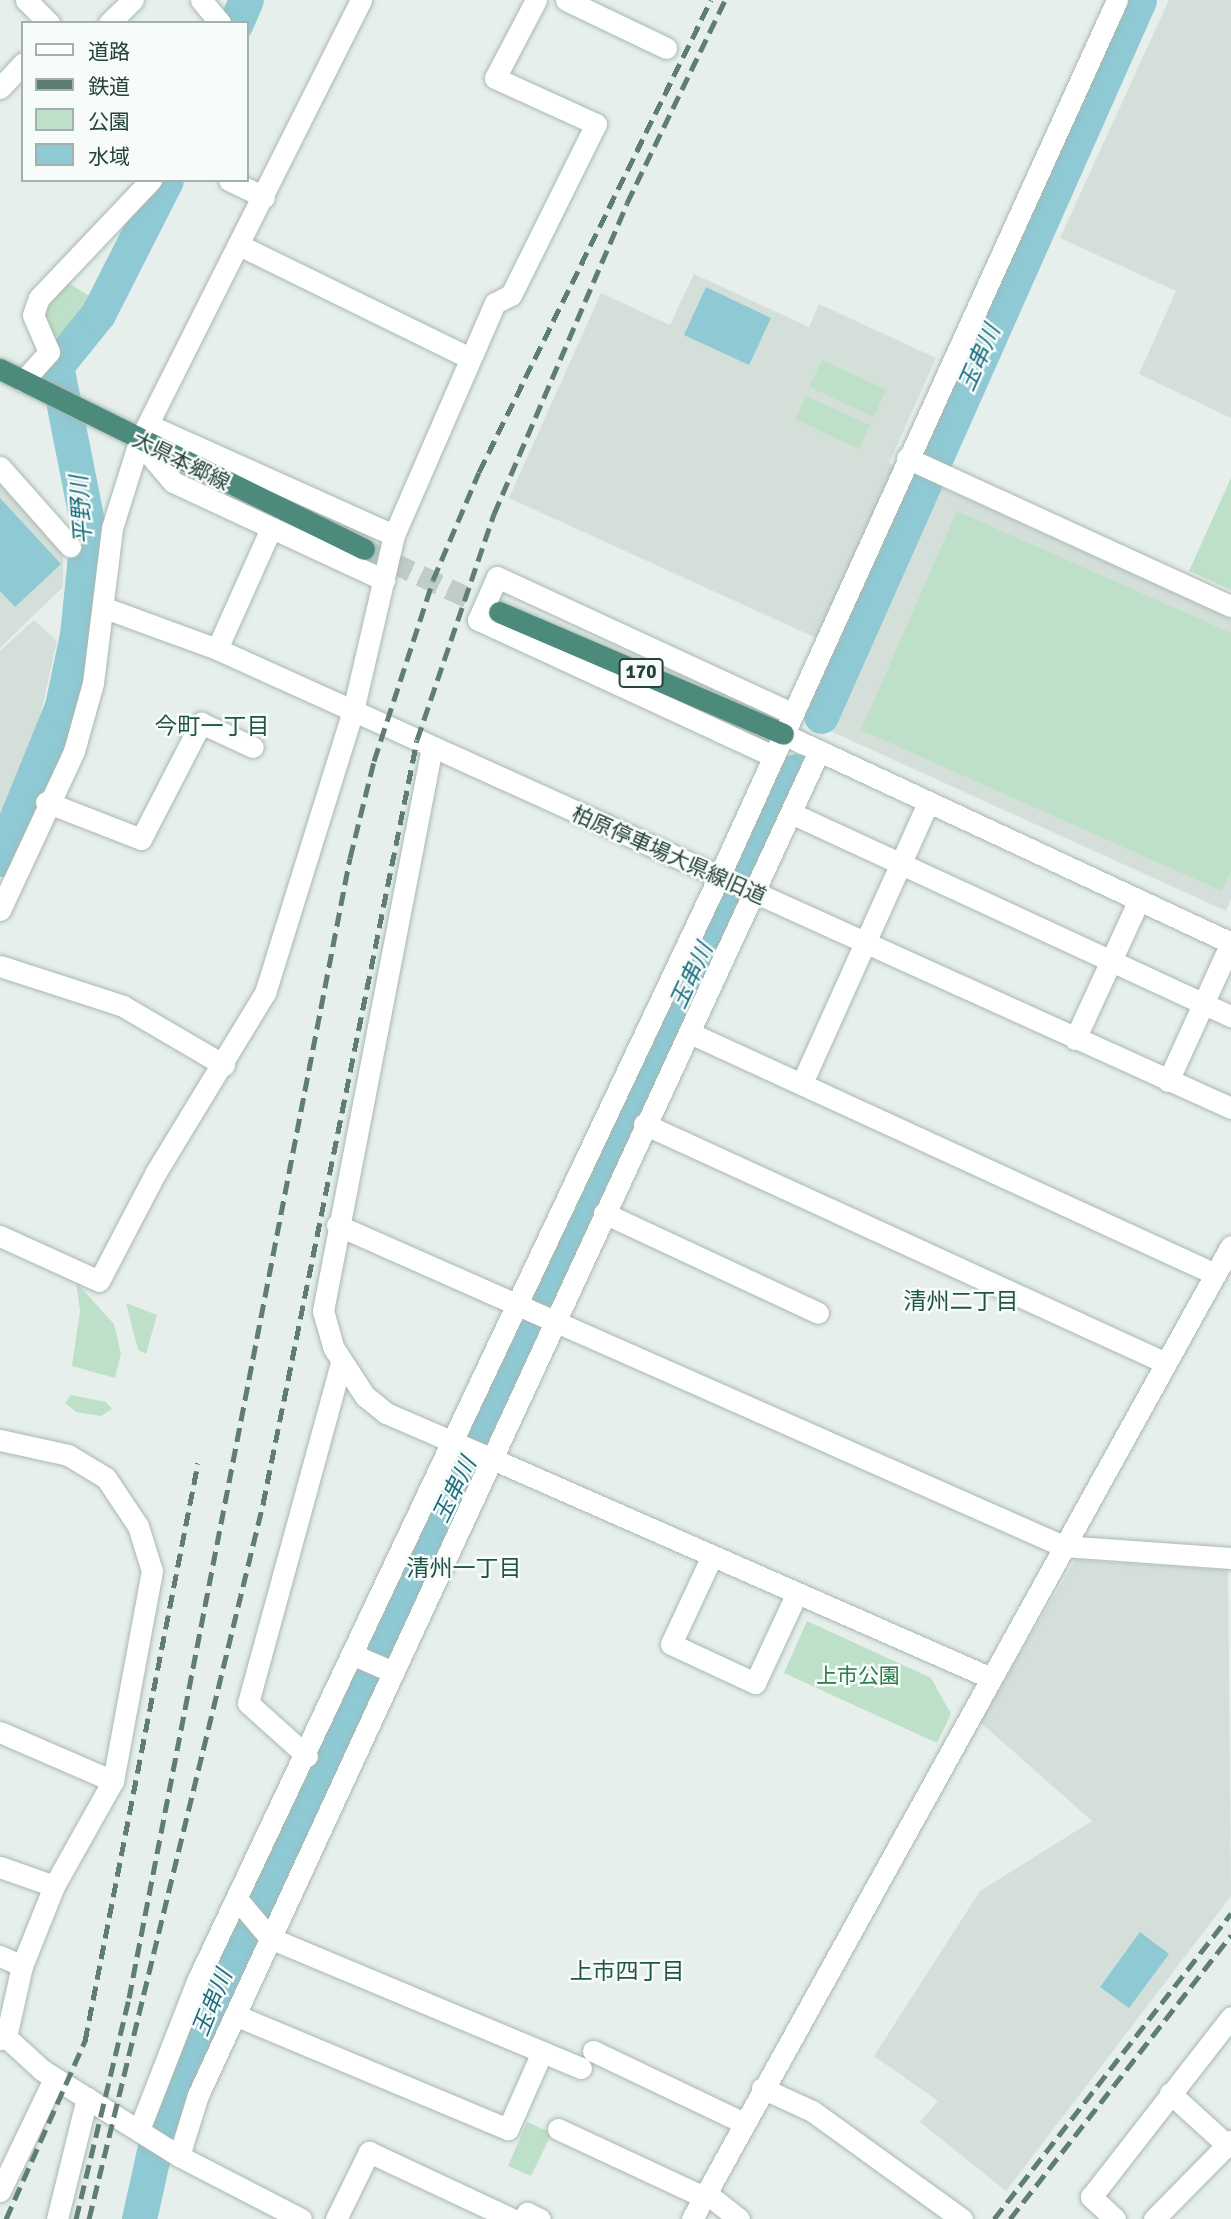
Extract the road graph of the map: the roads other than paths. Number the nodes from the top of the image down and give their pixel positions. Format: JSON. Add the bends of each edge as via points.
{"nodes":[{"id":1,"x":26,"y":0,"type":"edge"},
{"id":2,"x":133,"y":0,"type":"edge"},
{"id":3,"x":201,"y":0,"type":"edge"},
{"id":4,"x":361,"y":0,"type":"edge"},
{"id":5,"x":536,"y":0,"type":"edge"},
{"id":6,"x":566,"y":0,"type":"edge"},
{"id":7,"x":1117,"y":0,"type":"edge"},
{"id":8,"x":47,"y":21,"type":"edge"},
{"id":9,"x":112,"y":21,"type":"edge"},
{"id":10,"x":218,"y":21,"type":"edge"},
{"id":11,"x":666,"y":48,"type":"dead end"},
{"id":12,"x":21,"y":65,"type":"edge"},
{"id":13,"x":0,"y":88,"type":"edge"},
{"id":14,"x":149,"y":182,"type":"edge"},
{"id":15,"x":233,"y":182,"type":"edge"},
{"id":16,"x":264,"y":197,"type":"junction"},
{"id":17,"x":241,"y":246,"type":"junction"},
{"id":18,"x":470,"y":358,"type":"junction"},
{"id":19,"x":0,"y":369,"type":"edge"},
{"id":20,"x":23,"y":382,"type":"junction"},
{"id":21,"x":145,"y":434,"type":"junction"},
{"id":22,"x":907,"y":458,"type":"junction"},
{"id":23,"x":0,"y":467,"type":"edge"},
{"id":24,"x":271,"y":528,"type":"junction"},
{"id":25,"x":394,"y":535,"type":"junction"},
{"id":26,"x":70,"y":546,"type":"dead end"},
{"id":27,"x":363,"y":549,"type":"tunnel mouth"},
{"id":28,"x":384,"y":580,"type":"junction"},
{"id":29,"x":1231,"y":606,"type":"edge"},
{"id":30,"x":106,"y":608,"type":"junction"},
{"id":31,"x":499,"y":612,"type":"tunnel mouth"},
{"id":32,"x":217,"y":649,"type":"junction"},
{"id":33,"x":353,"y":711,"type":"junction"},
{"id":34,"x":792,"y":713,"type":"junction"},
{"id":35,"x":783,"y":734,"type":"junction"},
{"id":36,"x":253,"y":747,"type":"dead end"},
{"id":37,"x":432,"y":747,"type":"junction"},
{"id":38,"x":818,"y":751,"type":"junction"},
{"id":39,"x":772,"y":756,"type":"junction"},
{"id":40,"x":46,"y":802,"type":"junction"},
{"id":41,"x":928,"y":802,"type":"junction"},
{"id":42,"x":791,"y":813,"type":"junction"},
{"id":43,"x":901,"y":864,"type":"junction"},
{"id":44,"x":736,"y":884,"type":"junction"},
{"id":45,"x":1139,"y":900,"type":"junction"},
{"id":46,"x":0,"y":910,"type":"edge"},
{"id":47,"x":866,"y":943,"type":"junction"},
{"id":48,"x":1231,"y":943,"type":"edge"},
{"id":49,"x":1112,"y":961,"type":"junction"},
{"id":50,"x":0,"y":966,"type":"edge"},
{"id":51,"x":1203,"y":1003,"type":"junction"},
{"id":52,"x":1231,"y":1016,"type":"edge"},
{"id":53,"x":690,"y":1033,"type":"junction"},
{"id":54,"x":1075,"y":1038,"type":"junction"},
{"id":55,"x":224,"y":1065,"type":"junction"},
{"id":56,"x":1168,"y":1081,"type":"junction"},
{"id":57,"x":802,"y":1083,"type":"junction"},
{"id":58,"x":1231,"y":1108,"type":"edge"},
{"id":59,"x":644,"y":1124,"type":"junction"},
{"id":60,"x":604,"y":1213,"type":"junction"},
{"id":61,"x":337,"y":1225,"type":"junction"},
{"id":62,"x":0,"y":1237,"type":"edge"},
{"id":63,"x":1231,"y":1246,"type":"edge"},
{"id":64,"x":1215,"y":1274,"type":"junction"},
{"id":65,"x":535,"y":1310,"type":"junction"},
{"id":66,"x":818,"y":1313,"type":"dead end"},
{"id":67,"x":341,"y":1362,"type":"junction"},
{"id":68,"x":1166,"y":1363,"type":"junction"},
{"id":69,"x":0,"y":1440,"type":"edge"},
{"id":70,"x":470,"y":1449,"type":"junction"},
{"id":71,"x":1063,"y":1546,"type":"junction"},
{"id":72,"x":712,"y":1556,"type":"junction"},
{"id":73,"x":1231,"y":1558,"type":"edge"},
{"id":74,"x":797,"y":1593,"type":"junction"},
{"id":75,"x":373,"y":1663,"type":"junction"},
{"id":76,"x":990,"y":1678,"type":"junction"},
{"id":77,"x":0,"y":1732,"type":"edge"},
{"id":78,"x":307,"y":1756,"type":"junction"},
{"id":79,"x":113,"y":1781,"type":"junction"},
{"id":80,"x":0,"y":1867,"type":"edge"},
{"id":81,"x":54,"y":1886,"type":"junction"},
{"id":82,"x":241,"y":1903,"type":"junction"},
{"id":83,"x":267,"y":1934,"type":"junction"},
{"id":84,"x":0,"y":1956,"type":"edge"},
{"id":85,"x":22,"y":1966,"type":"junction"},
{"id":86,"x":235,"y":2015,"type":"junction"},
{"id":87,"x":1231,"y":2017,"type":"edge"},
{"id":88,"x":3,"y":2038,"type":"edge"},
{"id":89,"x":542,"y":2052,"type":"junction"},
{"id":90,"x":54,"y":2078,"type":"junction"},
{"id":91,"x":762,"y":2088,"type":"junction"},
{"id":92,"x":1170,"y":2093,"type":"junction"},
{"id":93,"x":87,"y":2098,"type":"junction"},
{"id":94,"x":744,"y":2123,"type":"junction"},
{"id":95,"x":558,"y":2129,"type":"dead end"},
{"id":96,"x":144,"y":2133,"type":"junction"},
{"id":97,"x":1229,"y":2143,"type":"edge"},
{"id":98,"x":175,"y":2153,"type":"junction"},
{"id":99,"x":0,"y":2191,"type":"edge"},
{"id":100,"x":705,"y":2195,"type":"junction"},
{"id":101,"x":57,"y":2219,"type":"edge"},
{"id":102,"x":301,"y":2219,"type":"edge"},
{"id":103,"x":336,"y":2219,"type":"edge"},
{"id":104,"x":512,"y":2219,"type":"edge"},
{"id":105,"x":524,"y":2219,"type":"edge"},
{"id":106,"x":540,"y":2219,"type":"edge"},
{"id":107,"x":692,"y":2219,"type":"edge"},
{"id":108,"x":739,"y":2219,"type":"edge"},
{"id":109,"x":962,"y":2219,"type":"edge"},
{"id":110,"x":1115,"y":2219,"type":"edge"},
{"id":111,"x":1154,"y":2219,"type":"edge"}],
"edges":[{"from":1,"to":8,"type":"street"},
{"from":2,"to":9,"type":"street"},
{"from":3,"to":10,"type":"street"},
{"from":4,"to":16,"type":"street"},
{"from":5,"to":18,"type":"street","via":[[495,78],[596,124],[511,295],[495,303]]},
{"from":6,"to":11,"type":"street"},
{"from":7,"to":22,"type":"street"},
{"from":12,"to":13,"type":"street"},
{"from":14,"to":20,"type":"street","via":[[39,298],[33,315],[49,352]]},
{"from":15,"to":16,"type":"street"},
{"from":16,"to":17,"type":"street"},
{"from":17,"to":18,"type":"street"},
{"from":17,"to":21,"type":"street"},
{"from":18,"to":25,"type":"street"},
{"from":19,"to":20,"type":"highway","name":"大県本郷線"},
{"from":20,"to":21,"type":"highway","name":"大県本郷線","via":[[75,408]]},
{"from":21,"to":24,"type":"street","via":[[173,482]]},
{"from":21,"to":25,"type":"street","via":[[246,466]]},
{"from":21,"to":27,"type":"highway","name":"大県本郷線"},
{"from":21,"to":30,"type":"street","via":[[112,528]]},
{"from":22,"to":29,"type":"street"},
{"from":22,"to":34,"type":"street"},
{"from":23,"to":26,"type":"street"},
{"from":24,"to":28,"type":"street"},
{"from":24,"to":32,"type":"street"},
{"from":25,"to":28,"type":"street"},
{"from":28,"to":33,"type":"street"},
{"from":30,"to":32,"type":"street","name":"柏原停車場大県線旧道"},
{"from":30,"to":40,"type":"street","via":[[74,751]]},
{"from":31,"to":35,"type":"highway","number":"170"},
{"from":32,"to":33,"type":"street","name":"柏原停車場大県線旧道"},
{"from":33,"to":37,"type":"street","name":"柏原停車場大県線旧道"},
{"from":33,"to":55,"type":"street","via":[[265,993]]},
{"from":34,"to":35,"type":"street"},
{"from":34,"to":39,"type":"street","via":[[497,577],[492,587],[478,620]]},
{"from":35,"to":38,"type":"street"},
{"from":35,"to":39,"type":"street"},
{"from":36,"to":40,"type":"street","via":[[201,723],[141,839]]},
{"from":37,"to":44,"type":"street","name":"柏原停車場大県線旧道"},
{"from":37,"to":61,"type":"street"},
{"from":38,"to":41,"type":"street"},
{"from":38,"to":42,"type":"street"},
{"from":39,"to":44,"type":"street"},
{"from":40,"to":46,"type":"street"},
{"from":41,"to":43,"type":"street"},
{"from":41,"to":45,"type":"street"},
{"from":42,"to":43,"type":"street"},
{"from":42,"to":44,"type":"street"},
{"from":43,"to":47,"type":"street"},
{"from":43,"to":49,"type":"street"},
{"from":44,"to":47,"type":"street","name":"柏原停車場大県線旧道"},
{"from":44,"to":53,"type":"street"},
{"from":44,"to":65,"type":"street"},
{"from":45,"to":48,"type":"street"},
{"from":45,"to":49,"type":"street"},
{"from":47,"to":54,"type":"street","name":"柏原停車場大県線旧道"},
{"from":47,"to":57,"type":"street"},
{"from":48,"to":51,"type":"street"},
{"from":49,"to":51,"type":"street"},
{"from":49,"to":54,"type":"street"},
{"from":50,"to":55,"type":"street","via":[[123,1006]]},
{"from":51,"to":52,"type":"street"},
{"from":51,"to":56,"type":"street"},
{"from":53,"to":57,"type":"street"},
{"from":53,"to":59,"type":"street"},
{"from":54,"to":56,"type":"street","name":"柏原停車場大県線旧道"},
{"from":55,"to":62,"type":"street","via":[[156,1172],[97,1280]]},
{"from":56,"to":58,"type":"street","name":"柏原停車場大県線旧道"},
{"from":57,"to":64,"type":"street"},
{"from":59,"to":60,"type":"street"},
{"from":59,"to":68,"type":"street"},
{"from":60,"to":65,"type":"street"},
{"from":60,"to":66,"type":"street"},
{"from":61,"to":65,"type":"street"},
{"from":61,"to":67,"type":"street","via":[[323,1311]]},
{"from":63,"to":64,"type":"street"},
{"from":64,"to":68,"type":"street"},
{"from":65,"to":70,"type":"street"},
{"from":65,"to":70,"type":"street"},
{"from":65,"to":71,"type":"street"},
{"from":67,"to":70,"type":"street","via":[[386,1413]]},
{"from":67,"to":78,"type":"street","via":[[247,1703]]},
{"from":68,"to":71,"type":"street"},
{"from":69,"to":79,"type":"street","via":[[68,1455],[106,1478],[138,1526],[152,1571]]},
{"from":70,"to":72,"type":"street"},
{"from":70,"to":75,"type":"street"},
{"from":70,"to":75,"type":"street"},
{"from":71,"to":73,"type":"street"},
{"from":71,"to":76,"type":"street"},
{"from":72,"to":74,"type":"street"},
{"from":72,"to":74,"type":"street","via":[[671,1644],[755,1683]]},
{"from":74,"to":76,"type":"street"},
{"from":75,"to":78,"type":"street"},
{"from":75,"to":83,"type":"street"},
{"from":76,"to":91,"type":"street"},
{"from":77,"to":79,"type":"street"},
{"from":78,"to":82,"type":"street"},
{"from":79,"to":81,"type":"street"},
{"from":80,"to":81,"type":"street"},
{"from":81,"to":85,"type":"street"},
{"from":82,"to":83,"type":"street"},
{"from":82,"to":96,"type":"street","via":[[155,2077]]},
{"from":83,"to":86,"type":"street"},
{"from":83,"to":89,"type":"street"},
{"from":84,"to":85,"type":"street"},
{"from":85,"to":88,"type":"street"},
{"from":86,"to":89,"type":"street","via":[[508,2129]]},
{"from":86,"to":98,"type":"street"},
{"from":87,"to":92,"type":"street"},
{"from":88,"to":90,"type":"street"},
{"from":89,"to":94,"type":"street","via":[[587,2060]]},
{"from":90,"to":93,"type":"street"},
{"from":90,"to":99,"type":"street"},
{"from":91,"to":94,"type":"street"},
{"from":91,"to":109,"type":"street","via":[[812,2111]]},
{"from":92,"to":97,"type":"street"},
{"from":92,"to":110,"type":"street","via":[[1091,2197]]},
{"from":93,"to":96,"type":"street"},
{"from":93,"to":101,"type":"street"},
{"from":94,"to":100,"type":"street"},
{"from":95,"to":100,"type":"street"},
{"from":96,"to":98,"type":"street"},
{"from":97,"to":111,"type":"street"},
{"from":98,"to":102,"type":"street"},
{"from":100,"to":107,"type":"street"},
{"from":100,"to":108,"type":"street"},
{"from":103,"to":104,"type":"street","via":[[369,2152]]},
{"from":105,"to":106,"type":"street","via":[[527,2213]]}]}
